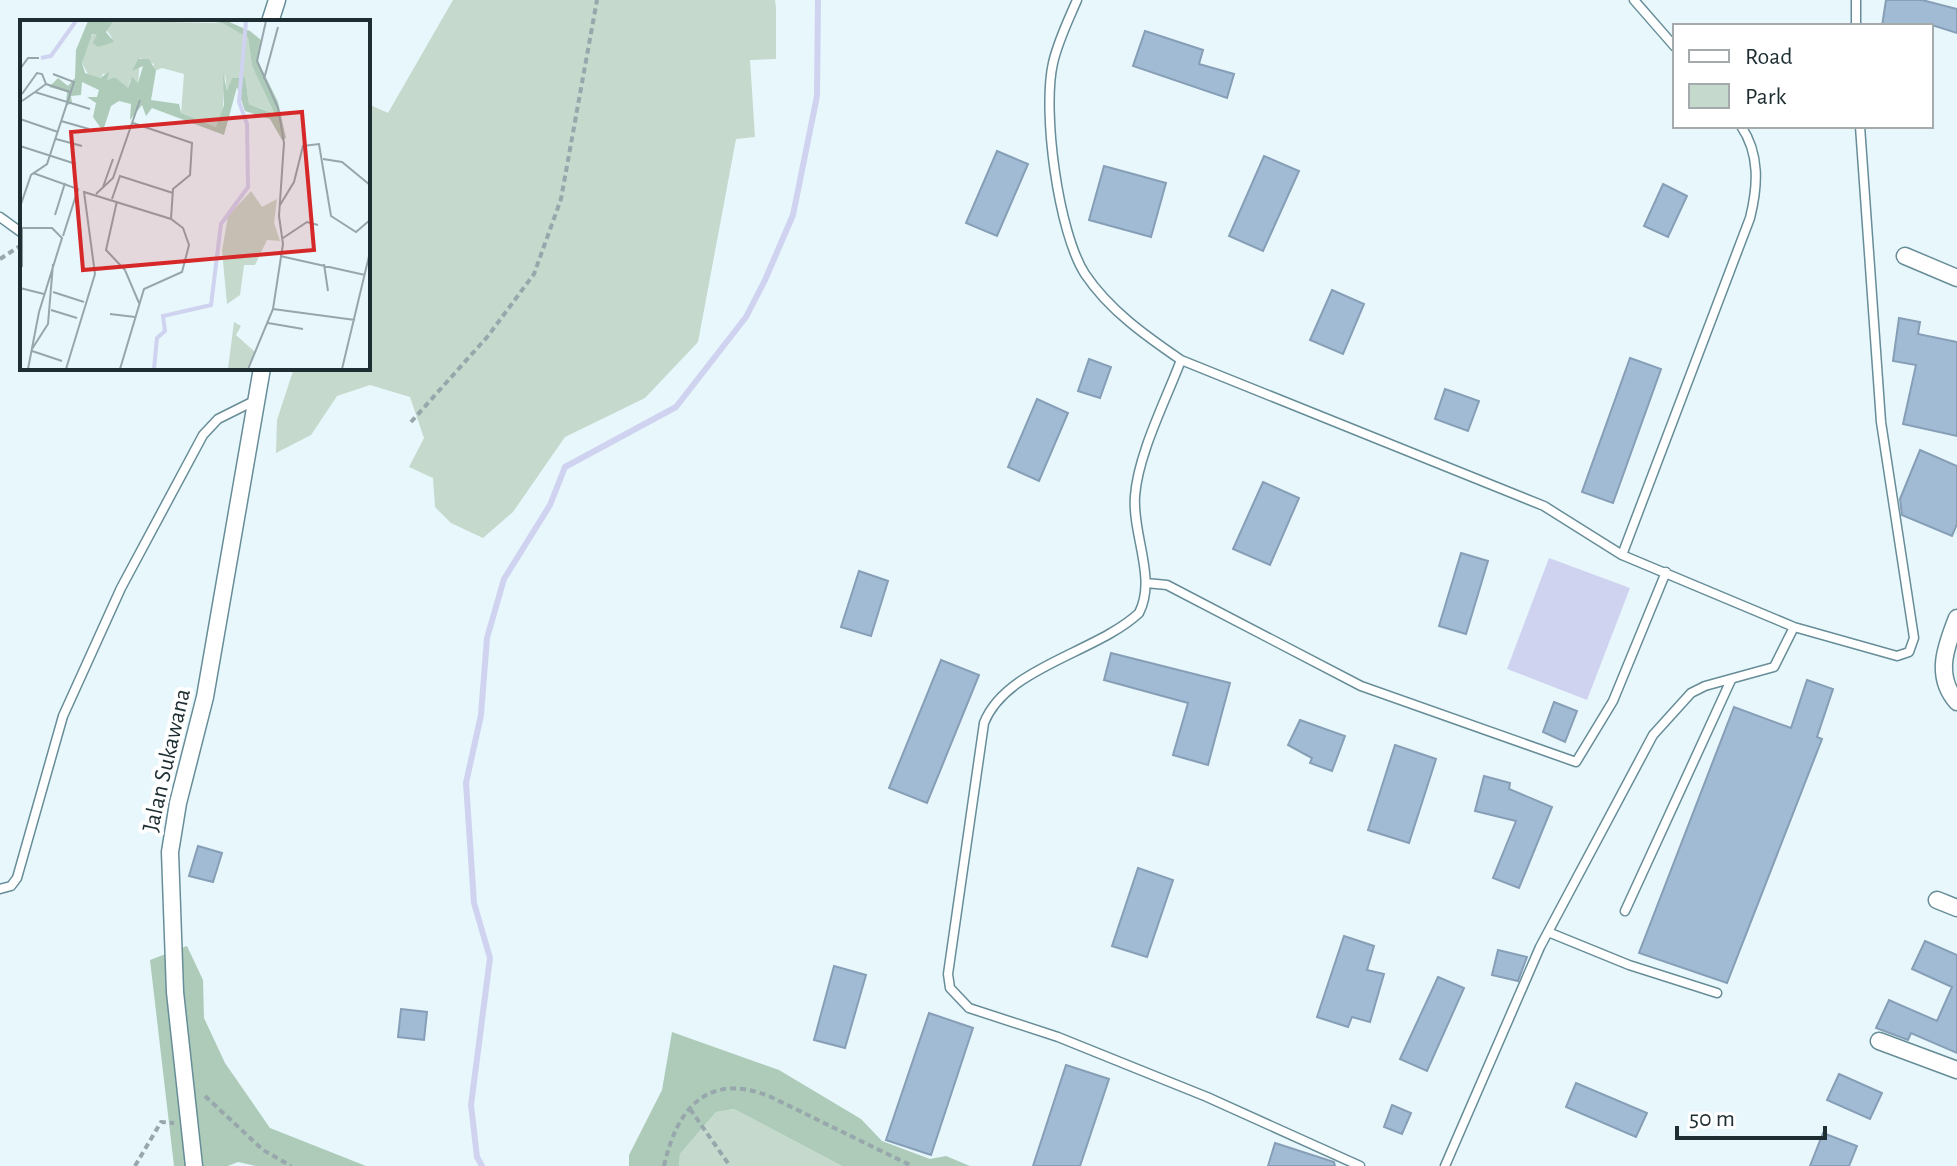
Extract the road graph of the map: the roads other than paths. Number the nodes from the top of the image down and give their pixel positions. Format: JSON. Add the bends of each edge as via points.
{"nodes":[{"id":1,"x":277,"y":0,"type":"edge"},
{"id":2,"x":1077,"y":0,"type":"edge"},
{"id":3,"x":1634,"y":0,"type":"edge"},
{"id":4,"x":1856,"y":0,"type":"edge"},
{"id":5,"x":271,"y":20,"type":"edge"},
{"id":6,"x":1856,"y":24,"type":"edge"},
{"id":7,"x":1673,"y":45,"type":"edge"},
{"id":8,"x":1742,"y":128,"type":"edge"},
{"id":9,"x":1860,"y":128,"type":"edge"},
{"id":10,"x":0,"y":217,"type":"edge"},
{"id":11,"x":20,"y":232,"type":"edge"},
{"id":12,"x":1905,"y":256,"type":"dead end"},
{"id":13,"x":1957,"y":278,"type":"edge"},
{"id":14,"x":1181,"y":360,"type":"junction"},
{"id":15,"x":262,"y":370,"type":"edge"},
{"id":16,"x":256,"y":400,"type":"junction"},
{"id":17,"x":1622,"y":555,"type":"junction"},
{"id":18,"x":1666,"y":572,"type":"junction"},
{"id":19,"x":1146,"y":583,"type":"junction"},
{"id":20,"x":1957,"y":618,"type":"edge"},
{"id":21,"x":1794,"y":627,"type":"junction"},
{"id":22,"x":1731,"y":680,"type":"junction"},
{"id":23,"x":1957,"y":702,"type":"edge"},
{"id":24,"x":0,"y":889,"type":"edge"},
{"id":25,"x":1937,"y":900,"type":"dead end"},
{"id":26,"x":1957,"y":908,"type":"edge"},
{"id":27,"x":1625,"y":911,"type":"dead end"},
{"id":28,"x":1548,"y":932,"type":"junction"},
{"id":29,"x":1717,"y":993,"type":"dead end"},
{"id":30,"x":1879,"y":1041,"type":"dead end"},
{"id":31,"x":1957,"y":1070,"type":"edge"},
{"id":32,"x":194,"y":1166,"type":"edge"},
{"id":33,"x":1360,"y":1166,"type":"edge"},
{"id":34,"x":1445,"y":1166,"type":"edge"}],
"edges":[{"from":1,"to":5,"type":"street"},
{"from":2,"to":14,"type":"lane","via":[[1053,64],[1049,109],[1069,236],[1098,291],[1139,331]]},
{"from":3,"to":7,"type":"lane"},
{"from":4,"to":6,"type":"lane"},
{"from":8,"to":17,"type":"lane","via":[[1755,154],[1753,206]]},
{"from":9,"to":21,"type":"lane","via":[[1881,422],[1914,638],[1909,652],[1897,656]]},
{"from":10,"to":11,"type":"lane"},
{"from":12,"to":13,"type":"street"},
{"from":14,"to":17,"type":"lane","via":[[1555,511]]},
{"from":14,"to":19,"type":"lane","via":[[1137,480],[1136,533]]},
{"from":15,"to":16,"type":"street","name":"Jalan Sukawana"},
{"from":16,"to":24,"type":"lane","via":[[218,419],[203,435],[143,544],[63,716],[17,878]]},
{"from":16,"to":32,"type":"street","name":"Jalan Sukawana","via":[[205,697],[171,840],[171,924]]},
{"from":17,"to":18,"type":"lane"},
{"from":18,"to":19,"type":"lane","via":[[1613,701],[1576,762],[1361,686],[1167,585]]},
{"from":18,"to":21,"type":"lane"},
{"from":19,"to":33,"type":"lane","via":[[1144,603],[1132,620],[1012,687],[989,710],[981,737],[950,988],[969,1008],[1193,1091]]},
{"from":20,"to":23,"type":"street","via":[[1943,671]]},
{"from":21,"to":22,"type":"lane","via":[[1774,667]]},
{"from":22,"to":27,"type":"lane"},
{"from":22,"to":28,"type":"lane","via":[[1691,693],[1653,735]]},
{"from":25,"to":26,"type":"street"},
{"from":28,"to":29,"type":"lane"},
{"from":28,"to":34,"type":"lane"},
{"from":30,"to":31,"type":"street"}]}
